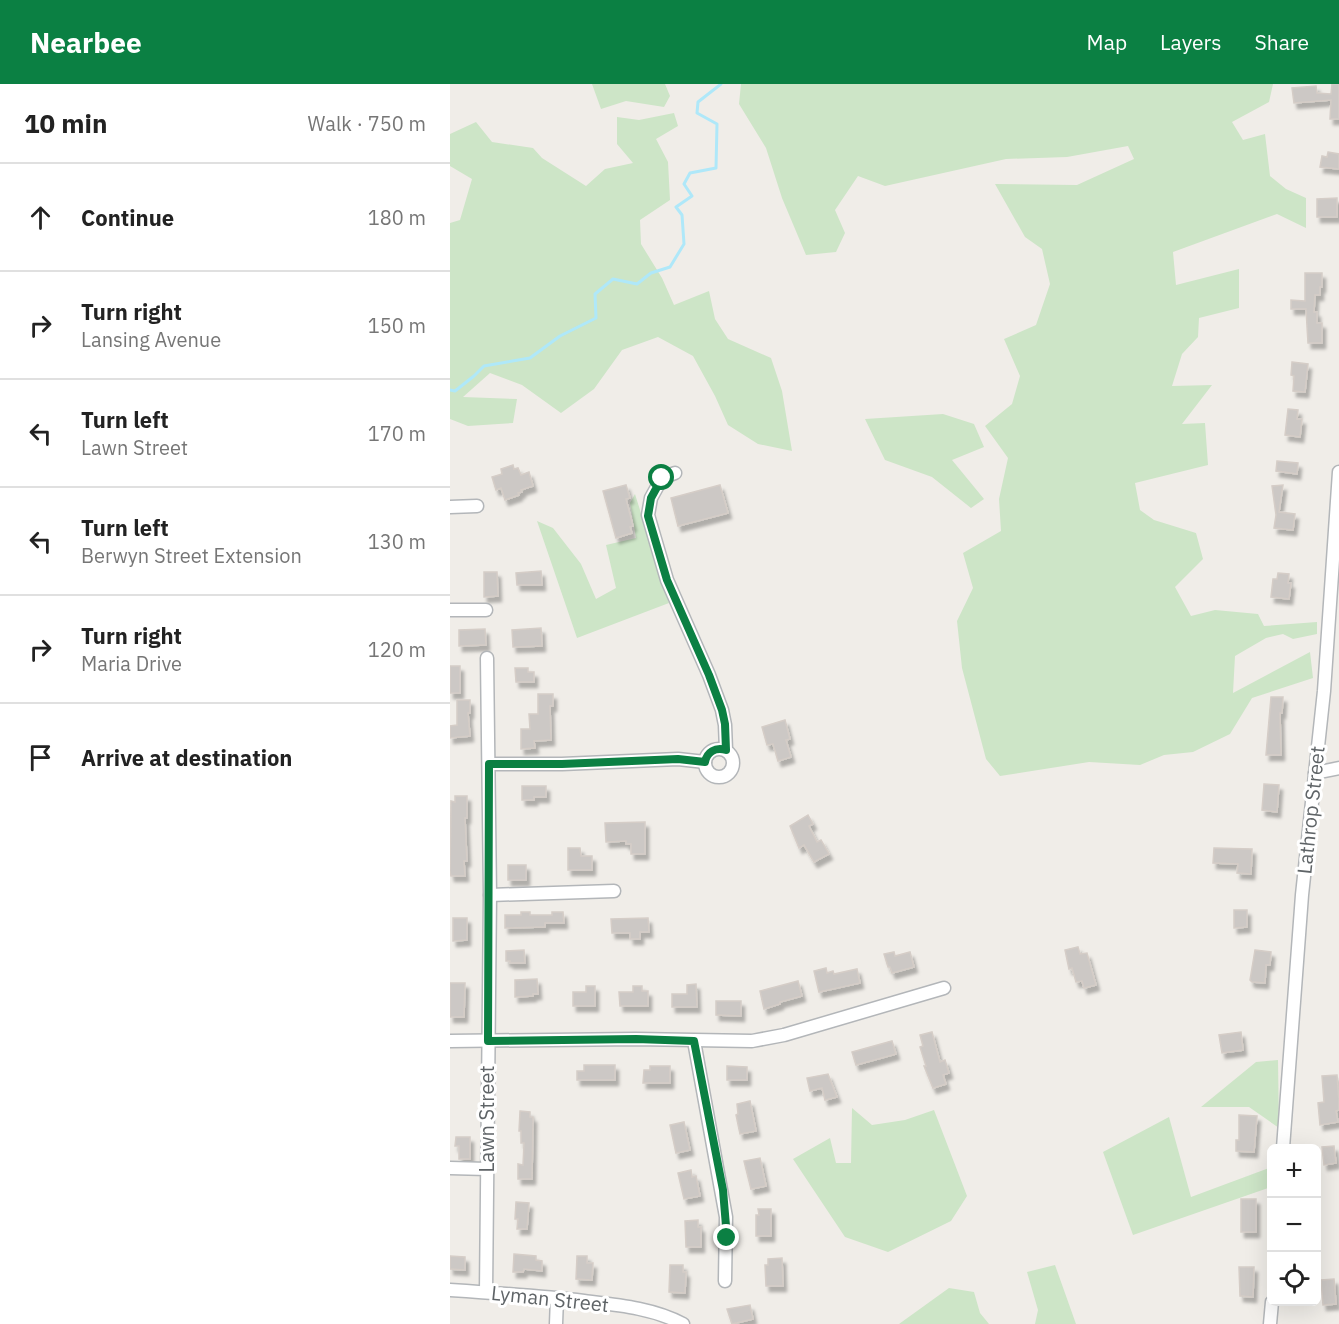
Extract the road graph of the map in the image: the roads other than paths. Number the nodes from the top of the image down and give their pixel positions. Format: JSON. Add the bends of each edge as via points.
{"nodes":[{"id":1,"x":1339,"y":472,"type":"edge"},
{"id":2,"x":675,"y":473,"type":"dead end"},
{"id":3,"x":477,"y":506,"type":"dead end"},
{"id":4,"x":450,"y":507,"type":"edge"},
{"id":5,"x":450,"y":610,"type":"edge"},
{"id":6,"x":486,"y":610,"type":"dead end"},
{"id":7,"x":487,"y":658,"type":"dead end"},
{"id":8,"x":726,"y":750,"type":"junction"},
{"id":9,"x":705,"y":762,"type":"junction"},
{"id":10,"x":489,"y":764,"type":"junction"},
{"id":11,"x":1339,"y":768,"type":"edge"},
{"id":12,"x":1315,"y":773,"type":"junction"},
{"id":13,"x":614,"y":891,"type":"dead end"},
{"id":14,"x":490,"y":895,"type":"junction"},
{"id":15,"x":944,"y":988,"type":"dead end"},
{"id":16,"x":450,"y":1041,"type":"edge"},
{"id":17,"x":488,"y":1041,"type":"junction"},
{"id":18,"x":694,"y":1041,"type":"junction"},
{"id":19,"x":1283,"y":1144,"type":"edge"},
{"id":20,"x":450,"y":1168,"type":"edge"},
{"id":21,"x":487,"y":1169,"type":"junction"},
{"id":22,"x":725,"y":1281,"type":"dead end"},
{"id":23,"x":450,"y":1290,"type":"edge"},
{"id":24,"x":486,"y":1292,"type":"junction"},
{"id":25,"x":557,"y":1298,"type":"junction"},
{"id":26,"x":1272,"y":1306,"type":"edge"},
{"id":27,"x":556,"y":1324,"type":"edge"},
{"id":28,"x":683,"y":1324,"type":"edge"},
{"id":29,"x":1270,"y":1324,"type":"edge"}],
"edges":[{"from":1,"to":12,"type":"street","name":"Lathrop Street"},
{"from":2,"to":8,"type":"street","via":[[662,478],[651,498],[648,516],[667,580],[722,710]]},
{"from":3,"to":4,"type":"street"},
{"from":5,"to":6,"type":"street"},
{"from":7,"to":10,"type":"street","name":"Lawn Street"},
{"from":8,"to":9,"type":"street","via":[[712,751]]},
{"from":8,"to":9,"type":"street","via":[[734,762],[727,776],[713,777]]},
{"from":9,"to":10,"type":"street","via":[[678,759]]},
{"from":10,"to":14,"type":"street","name":"Lawn Street"},
{"from":11,"to":12,"type":"street"},
{"from":12,"to":19,"type":"street","name":"Lathrop Street"},
{"from":13,"to":14,"type":"street"},
{"from":14,"to":17,"type":"street","name":"Lawn Street"},
{"from":15,"to":18,"type":"street","via":[[784,1035],[752,1041]]},
{"from":16,"to":17,"type":"street"},
{"from":17,"to":18,"type":"street"},
{"from":17,"to":21,"type":"street","name":"Lawn Street"},
{"from":18,"to":22,"type":"street","via":[[726,1217]]},
{"from":20,"to":21,"type":"street"},
{"from":21,"to":24,"type":"street","name":"Lawn Street"},
{"from":23,"to":24,"type":"street","name":"Lyman Street"},
{"from":24,"to":25,"type":"street","name":"Lyman Street"},
{"from":25,"to":27,"type":"street"},
{"from":25,"to":28,"type":"street","name":"Lyman Street","via":[[636,1308]]},
{"from":26,"to":29,"type":"street"}]}
